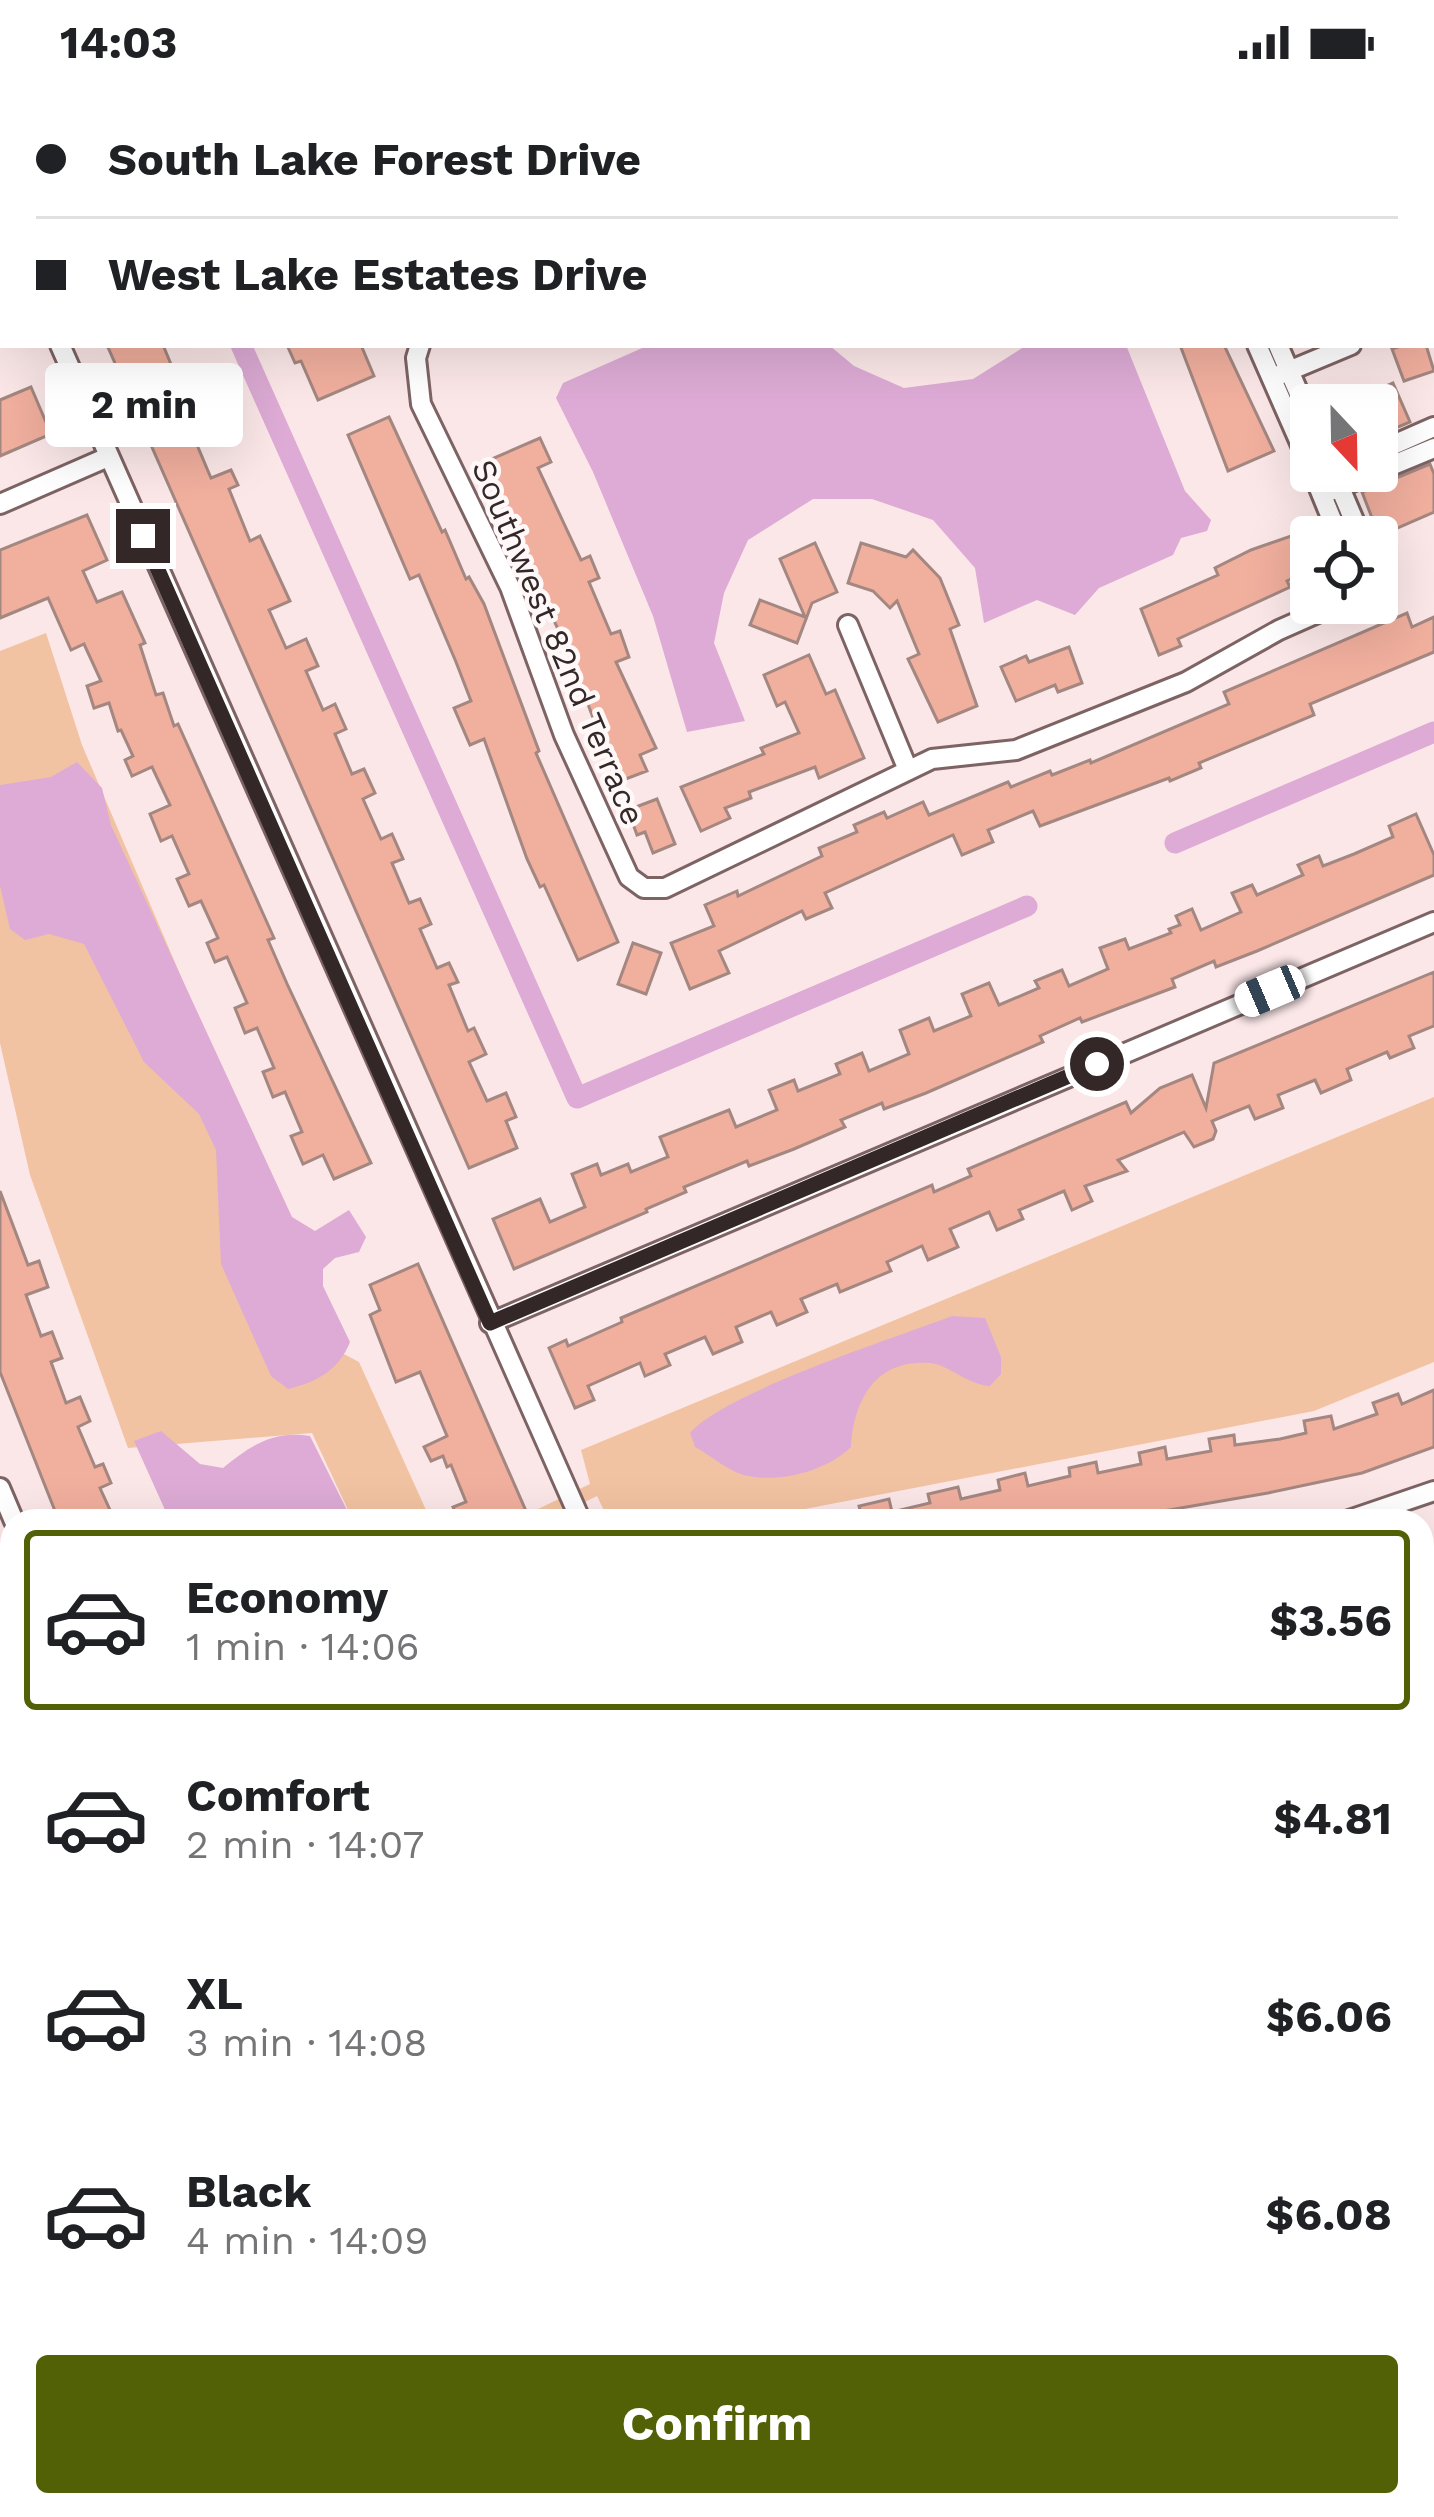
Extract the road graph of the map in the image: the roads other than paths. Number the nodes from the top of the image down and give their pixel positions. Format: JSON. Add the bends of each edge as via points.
{"nodes":[{"id":1,"x":61,"y":348,"type":"edge"},
{"id":2,"x":1259,"y":348,"type":"edge"},
{"id":3,"x":1278,"y":348,"type":"edge"},
{"id":4,"x":1344,"y":348,"type":"edge"},
{"id":5,"x":418,"y":351,"type":"edge"},
{"id":6,"x":1280,"y":374,"type":"junction"},
{"id":7,"x":1290,"y":389,"type":"edge"},
{"id":8,"x":1290,"y":397,"type":"edge"},
{"id":9,"x":1434,"y":427,"type":"edge"},
{"id":10,"x":1398,"y":443,"type":"edge"},
{"id":11,"x":1434,"y":448,"type":"edge"},
{"id":12,"x":108,"y":457,"type":"junction"},
{"id":13,"x":1398,"y":457,"type":"edge"},
{"id":14,"x":0,"y":504,"type":"edge"},
{"id":15,"x":1293,"y":624,"type":"edge"},
{"id":16,"x":848,"y":625,"type":"dead end"},
{"id":17,"x":908,"y":770,"type":"junction"},
{"id":18,"x":1434,"y":922,"type":"edge"},
{"id":19,"x":490,"y":1323,"type":"junction"},
{"id":20,"x":1434,"y":1491,"type":"edge"},
{"id":21,"x":575,"y":1509,"type":"edge"},
{"id":22,"x":1386,"y":1509,"type":"edge"}],
"edges":[{"from":1,"to":12,"type":"street"},
{"from":2,"to":6,"type":"street"},
{"from":3,"to":6,"type":"street"},
{"from":4,"to":6,"type":"street"},
{"from":5,"to":17,"type":"street","name":"Southwest 82nd Terrace","via":[[421,404],[510,587],[563,735],[629,877],[644,888],[665,888]]},
{"from":6,"to":7,"type":"street"},
{"from":6,"to":8,"type":"street"},
{"from":9,"to":10,"type":"street"},
{"from":11,"to":13,"type":"street"},
{"from":12,"to":14,"type":"street"},
{"from":12,"to":19,"type":"street"},
{"from":15,"to":17,"type":"street","via":[[1186,682],[1016,750],[932,759]]},
{"from":16,"to":17,"type":"street"},
{"from":18,"to":19,"type":"street"},
{"from":19,"to":21,"type":"street"},
{"from":20,"to":22,"type":"street"}]}
